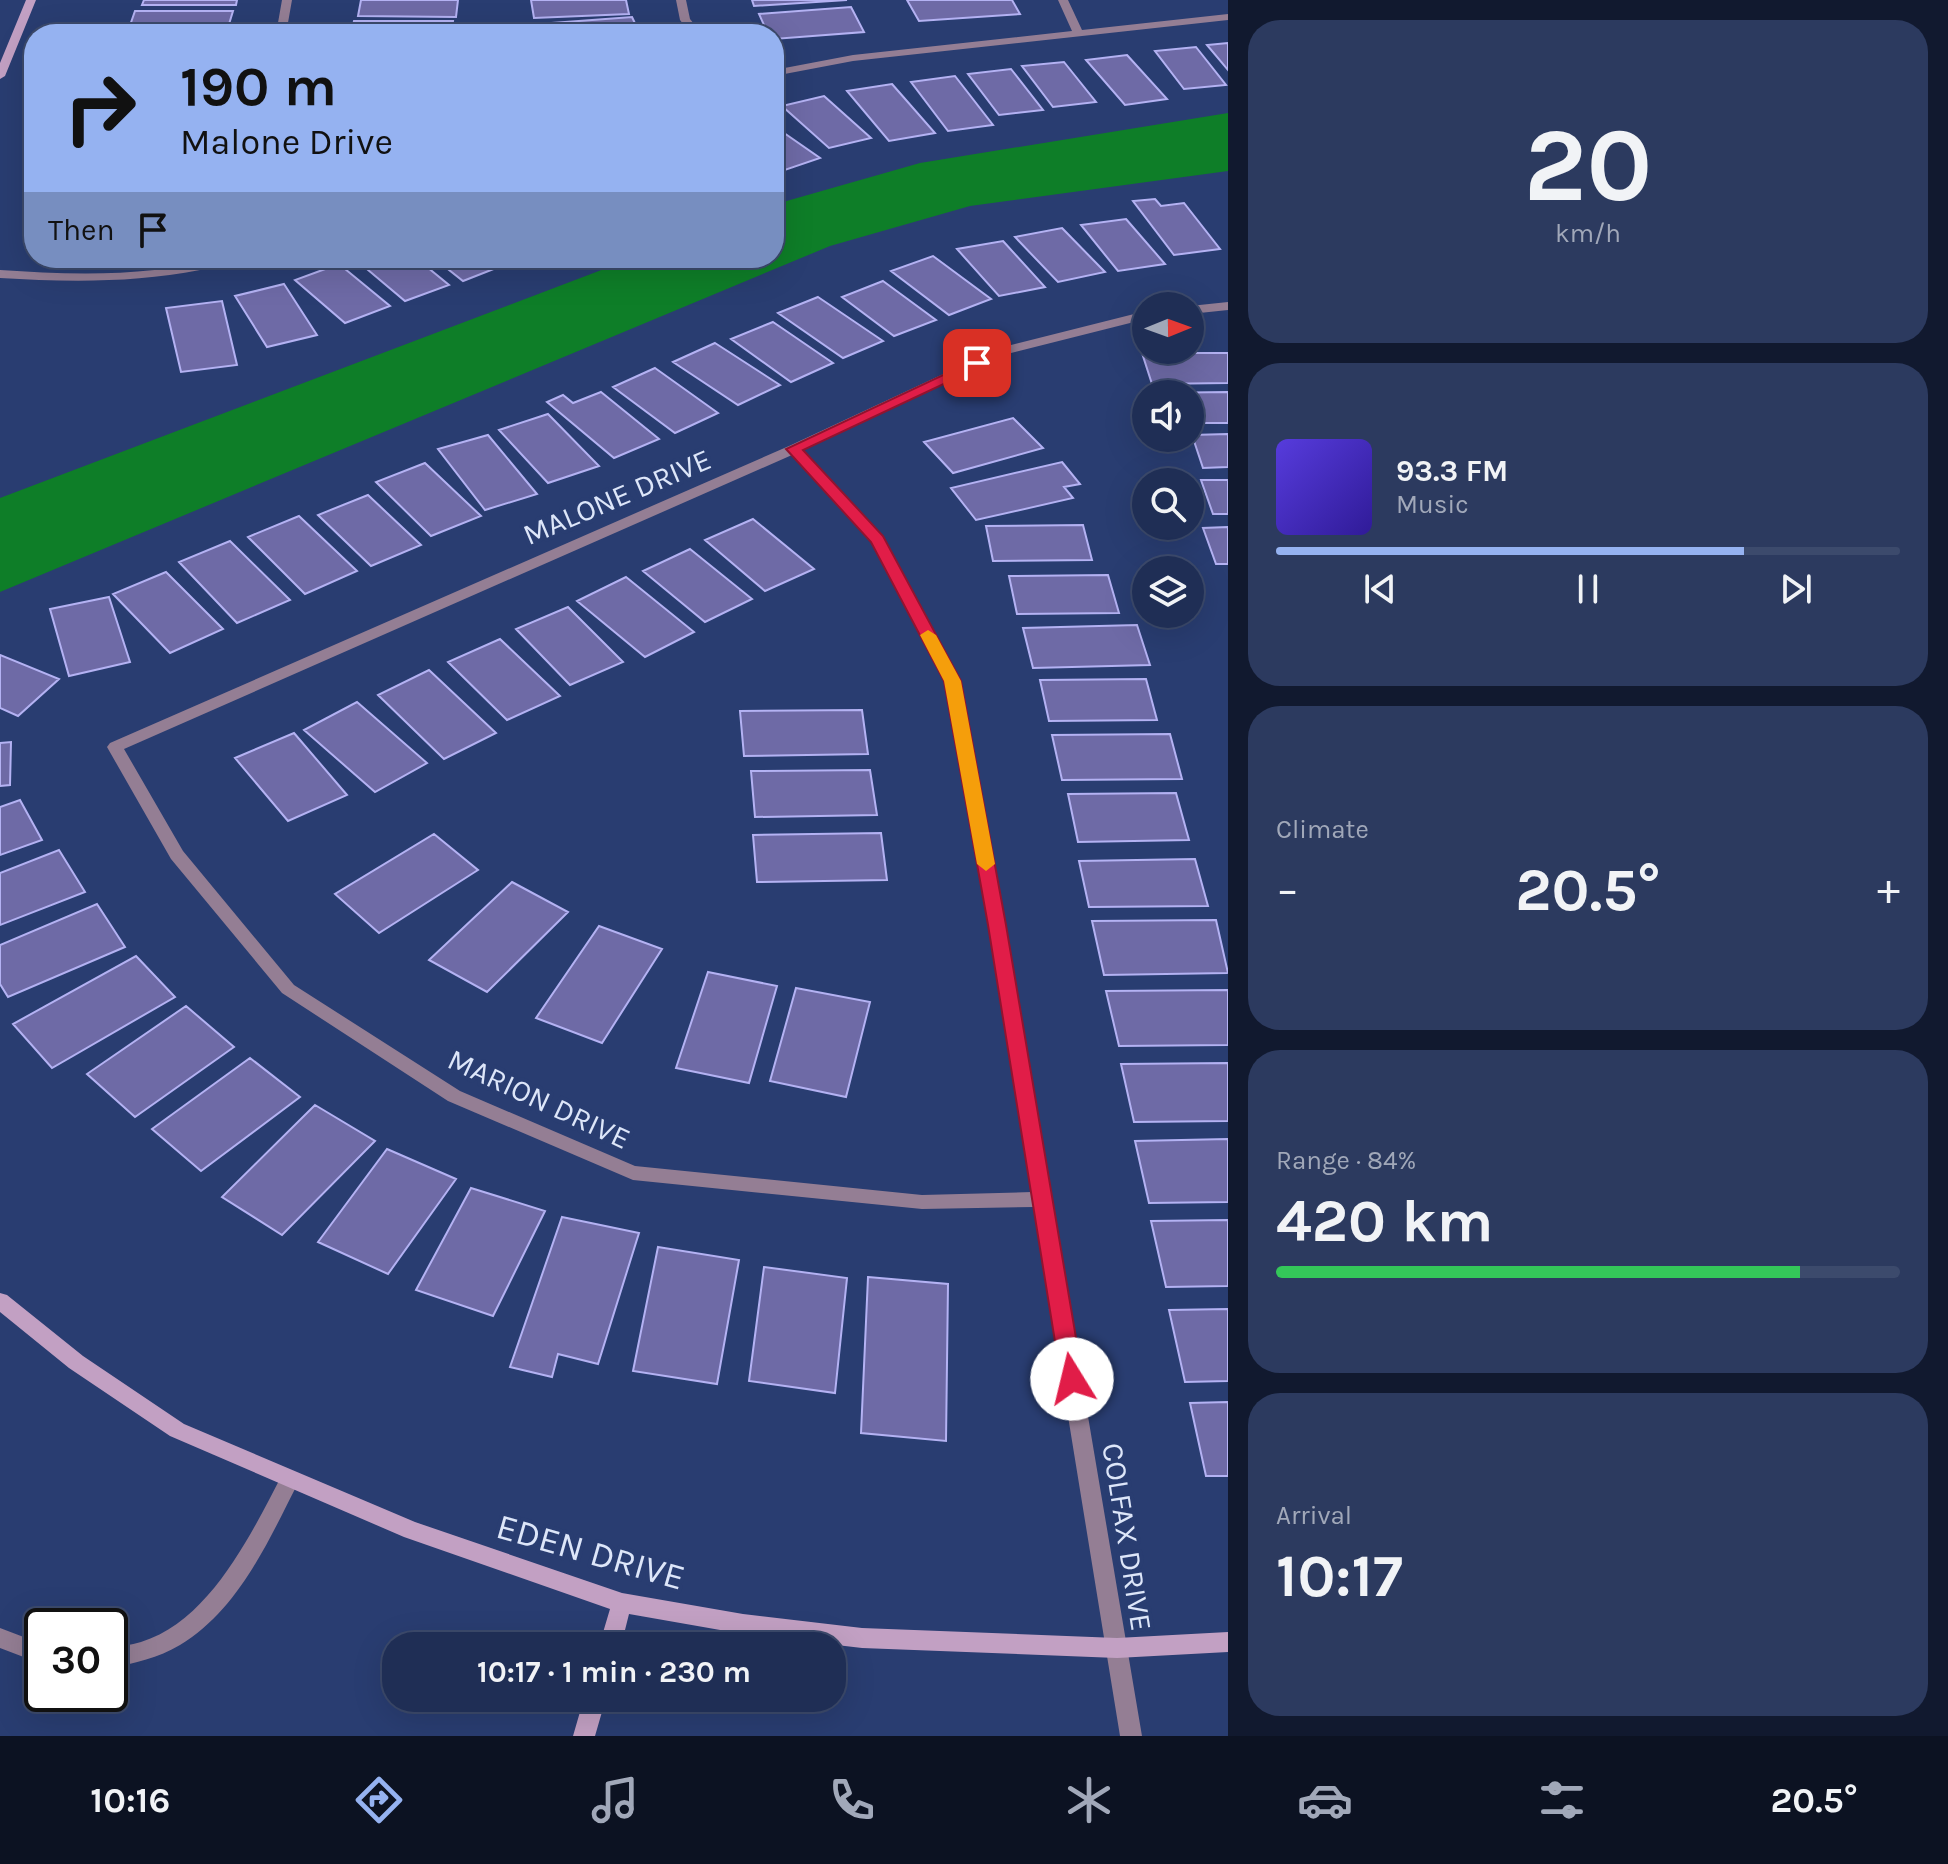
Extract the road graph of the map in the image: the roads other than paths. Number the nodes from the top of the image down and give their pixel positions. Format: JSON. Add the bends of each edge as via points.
{"nodes":[{"id":1,"x":31,"y":0,"type":"edge"},
{"id":2,"x":287,"y":0,"type":"edge"},
{"id":3,"x":681,"y":0,"type":"edge"},
{"id":4,"x":1063,"y":0,"type":"edge"},
{"id":5,"x":1228,"y":17,"type":"edge"},
{"id":6,"x":283,"y":24,"type":"edge"},
{"id":7,"x":688,"y":24,"type":"edge"},
{"id":8,"x":1079,"y":35,"type":"junction"},
{"id":9,"x":2,"y":70,"type":"edge"},
{"id":10,"x":784,"y":71,"type":"edge"},
{"id":11,"x":189,"y":268,"type":"edge"},
{"id":12,"x":0,"y":274,"type":"edge"},
{"id":13,"x":1228,"y":306,"type":"edge"},
{"id":14,"x":1204,"y":309,"type":"edge"},
{"id":15,"x":1132,"y":319,"type":"edge"},
{"id":16,"x":794,"y":449,"type":"junction"},
{"id":17,"x":115,"y":747,"type":"joint"},
{"id":18,"x":1042,"y":1199,"type":"junction"},
{"id":19,"x":0,"y":1301,"type":"edge"},
{"id":20,"x":289,"y":1481,"type":"junction"},
{"id":21,"x":622,"y":1603,"type":"junction"},
{"id":22,"x":614,"y":1632,"type":"edge"},
{"id":23,"x":0,"y":1638,"type":"edge"},
{"id":24,"x":1228,"y":1642,"type":"edge"},
{"id":25,"x":24,"y":1647,"type":"edge"},
{"id":26,"x":1117,"y":1648,"type":"junction"},
{"id":27,"x":128,"y":1653,"type":"edge"},
{"id":28,"x":591,"y":1712,"type":"edge"},
{"id":29,"x":584,"y":1736,"type":"edge"},
{"id":30,"x":1131,"y":1736,"type":"edge"}],
"edges":[{"from":1,"to":9,"type":"street"},
{"from":2,"to":6,"type":"street"},
{"from":3,"to":7,"type":"street"},
{"from":4,"to":8,"type":"street"},
{"from":5,"to":8,"type":"street"},
{"from":8,"to":10,"type":"street","via":[[853,58]]},
{"from":11,"to":12,"type":"street","via":[[71,279]]},
{"from":13,"to":14,"type":"street"},
{"from":15,"to":16,"type":"street","name":"MALONE DRIVE","via":[[1003,351]]},
{"from":16,"to":17,"type":"street","name":"MALONE DRIVE"},
{"from":16,"to":18,"type":"street","name":"COLFAX DRIVE","via":[[878,540],[952,681]]},
{"from":17,"to":18,"type":"street","name":"MARION DRIVE","via":[[177,855],[288,989],[454,1096],[633,1173],[922,1202]]},
{"from":18,"to":26,"type":"street","name":"COLFAX DRIVE"},
{"from":19,"to":20,"type":"street","name":"EDEN DRIVE","via":[[76,1362],[177,1430]]},
{"from":20,"to":21,"type":"street","name":"EDEN DRIVE","via":[[411,1530]]},
{"from":20,"to":27,"type":"street","via":[[251,1553],[206,1614],[169,1642]]},
{"from":21,"to":22,"type":"street"},
{"from":21,"to":26,"type":"street","name":"EDEN DRIVE","via":[[862,1638]]},
{"from":23,"to":25,"type":"street"},
{"from":24,"to":26,"type":"street","name":"EDEN DRIVE"},
{"from":26,"to":30,"type":"street","name":"COLFAX DRIVE"},
{"from":28,"to":29,"type":"street"}]}
